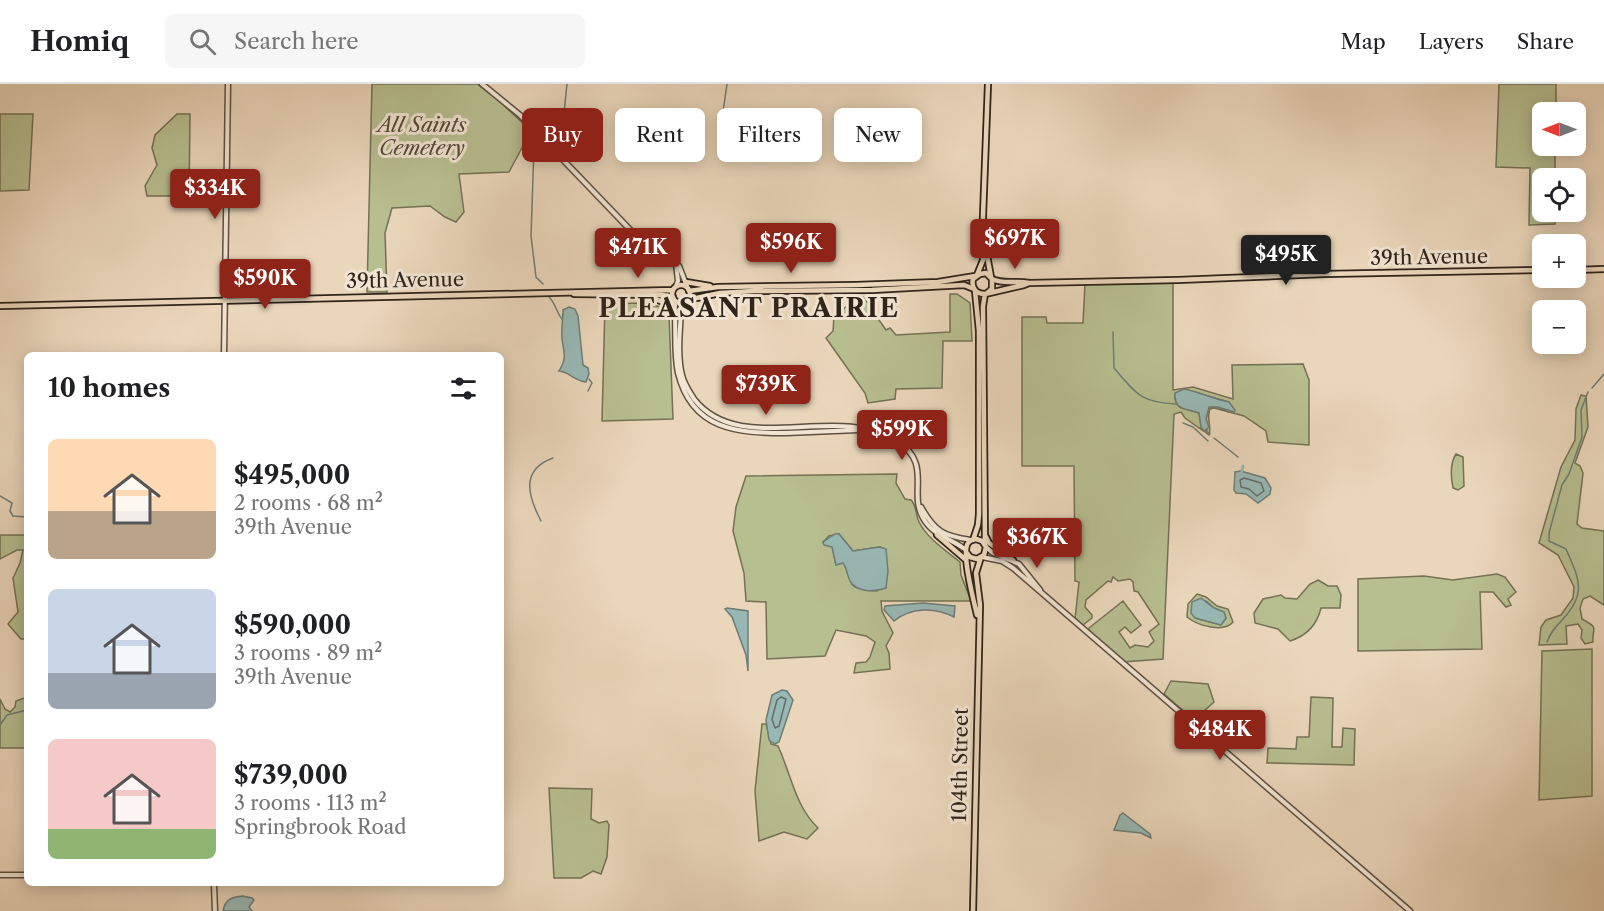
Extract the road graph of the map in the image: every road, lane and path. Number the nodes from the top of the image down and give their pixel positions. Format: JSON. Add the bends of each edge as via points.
{"nodes":[{"id":1,"x":228,"y":84,"type":"edge"},
{"id":2,"x":482,"y":84,"type":"edge"},
{"id":3,"x":988,"y":84,"type":"edge"},
{"id":4,"x":983,"y":228,"type":"junction"},
{"id":5,"x":676,"y":264,"type":"junction"},
{"id":6,"x":1604,"y":269,"type":"edge"},
{"id":7,"x":1532,"y":270,"type":"edge"},
{"id":8,"x":1586,"y":270,"type":"edge"},
{"id":9,"x":976,"y":276,"type":"junction"},
{"id":10,"x":992,"y":278,"type":"junction"},
{"id":11,"x":686,"y":282,"type":"junction"},
{"id":12,"x":1029,"y":283,"type":"junction"},
{"id":13,"x":931,"y":284,"type":"junction"},
{"id":14,"x":718,"y":287,"type":"junction"},
{"id":15,"x":674,"y":288,"type":"junction"},
{"id":16,"x":689,"y":290,"type":"junction"},
{"id":17,"x":974,"y":290,"type":"junction"},
{"id":18,"x":559,"y":292,"type":"junction"},
{"id":19,"x":986,"y":294,"type":"junction"},
{"id":20,"x":646,"y":296,"type":"junction"},
{"id":21,"x":673,"y":298,"type":"junction"},
{"id":22,"x":224,"y":299,"type":"junction"},
{"id":23,"x":686,"y":301,"type":"junction"},
{"id":24,"x":0,"y":306,"type":"edge"},
{"id":25,"x":675,"y":306,"type":"junction"},
{"id":26,"x":224,"y":352,"type":"edge"},
{"id":27,"x":866,"y":429,"type":"junction"},
{"id":28,"x":920,"y":503,"type":"junction"},
{"id":29,"x":937,"y":535,"type":"junction"},
{"id":30,"x":984,"y":535,"type":"junction"},
{"id":31,"x":972,"y":540,"type":"junction"},
{"id":32,"x":985,"y":545,"type":"junction"},
{"id":33,"x":966,"y":551,"type":"junction"},
{"id":34,"x":982,"y":557,"type":"junction"},
{"id":35,"x":1013,"y":560,"type":"junction"},
{"id":36,"x":967,"y":562,"type":"junction"},
{"id":37,"x":1044,"y":596,"type":"junction"},
{"id":38,"x":978,"y":621,"type":"junction"},
{"id":39,"x":0,"y":875,"type":"edge"},
{"id":40,"x":24,"y":875,"type":"edge"},
{"id":41,"x":214,"y":886,"type":"edge"},
{"id":42,"x":214,"y":911,"type":"edge"},
{"id":43,"x":973,"y":911,"type":"edge"},
{"id":44,"x":1410,"y":911,"type":"edge"}],
"edges":[{"from":1,"to":22,"type":"street"},
{"from":2,"to":5,"type":"street","via":[[520,115],[639,238]]},
{"from":3,"to":4,"type":"main road"},
{"from":4,"to":9,"type":"main road","via":[[983,260]]},
{"from":4,"to":10,"type":"main road"},
{"from":5,"to":11,"type":"street"},
{"from":5,"to":15,"type":"street","via":[[678,280]]},
{"from":6,"to":8,"type":"main road"},
{"from":7,"to":12,"type":"main road","name":"39th Avenue"},
{"from":9,"to":10,"type":"main road","via":[[983,273]]},
{"from":9,"to":13,"type":"main road"},
{"from":9,"to":17,"type":"main road","via":[[972,282]]},
{"from":10,"to":12,"type":"main road","name":"39th Avenue","via":[[1003,283]]},
{"from":10,"to":19,"type":"main road","via":[[992,289]]},
{"from":11,"to":14,"type":"main road"},
{"from":11,"to":16,"type":"street"},
{"from":12,"to":19,"type":"main road","name":"39th Avenue"},
{"from":13,"to":14,"type":"main road"},
{"from":13,"to":17,"type":"main road","via":[[964,285]]},
{"from":13,"to":23,"type":"main road","via":[[720,293]]},
{"from":14,"to":16,"type":"main road"},
{"from":15,"to":16,"type":"main road","via":[[681,285]]},
{"from":15,"to":18,"type":"main road","name":"39th Avenue"},
{"from":15,"to":21,"type":"main road"},
{"from":16,"to":23,"type":"main road"},
{"from":17,"to":19,"type":"main road"},
{"from":17,"to":31,"type":"main road","via":[[979,331],[979,503],[978,525]]},
{"from":18,"to":20,"type":"main road","name":"39th Avenue"},
{"from":18,"to":22,"type":"main road","name":"39th Avenue"},
{"from":19,"to":30,"type":"main road"},
{"from":20,"to":21,"type":"main road","name":"39th Avenue"},
{"from":20,"to":25,"type":"main road"},
{"from":21,"to":23,"type":"main road","via":[[679,303]]},
{"from":21,"to":25,"type":"street"},
{"from":22,"to":24,"type":"main road","name":"39th Avenue"},
{"from":22,"to":26,"type":"street"},
{"from":23,"to":27,"type":"street","via":[[681,311],[682,378],[710,414],[742,426]]},
{"from":25,"to":27,"type":"street","via":[[681,381],[691,401],[712,422],[751,433]]},
{"from":27,"to":28,"type":"street","via":[[889,437],[910,452],[918,469]]},
{"from":28,"to":29,"type":"street","via":[[924,519]]},
{"from":28,"to":31,"type":"street","via":[[933,526],[943,534]]},
{"from":29,"to":33,"type":"street"},
{"from":29,"to":36,"type":"main road"},
{"from":30,"to":32,"type":"main road"},
{"from":30,"to":35,"type":"main road"},
{"from":31,"to":32,"type":"main road"},
{"from":31,"to":33,"type":"main road"},
{"from":32,"to":34,"type":"main road"},
{"from":32,"to":35,"type":"street","via":[[993,553]]},
{"from":33,"to":34,"type":"main road","via":[[974,559]]},
{"from":33,"to":36,"type":"main road","name":"104th Street"},
{"from":34,"to":37,"type":"street","via":[[1008,564]]},
{"from":34,"to":38,"type":"main road","name":"104th Street","via":[[976,573]]},
{"from":35,"to":37,"type":"street"},
{"from":36,"to":38,"type":"main road","name":"104th Street"},
{"from":37,"to":44,"type":"street"},
{"from":38,"to":43,"type":"main road","name":"104th Street"},
{"from":39,"to":40,"type":"street"},
{"from":41,"to":42,"type":"street"}]}
